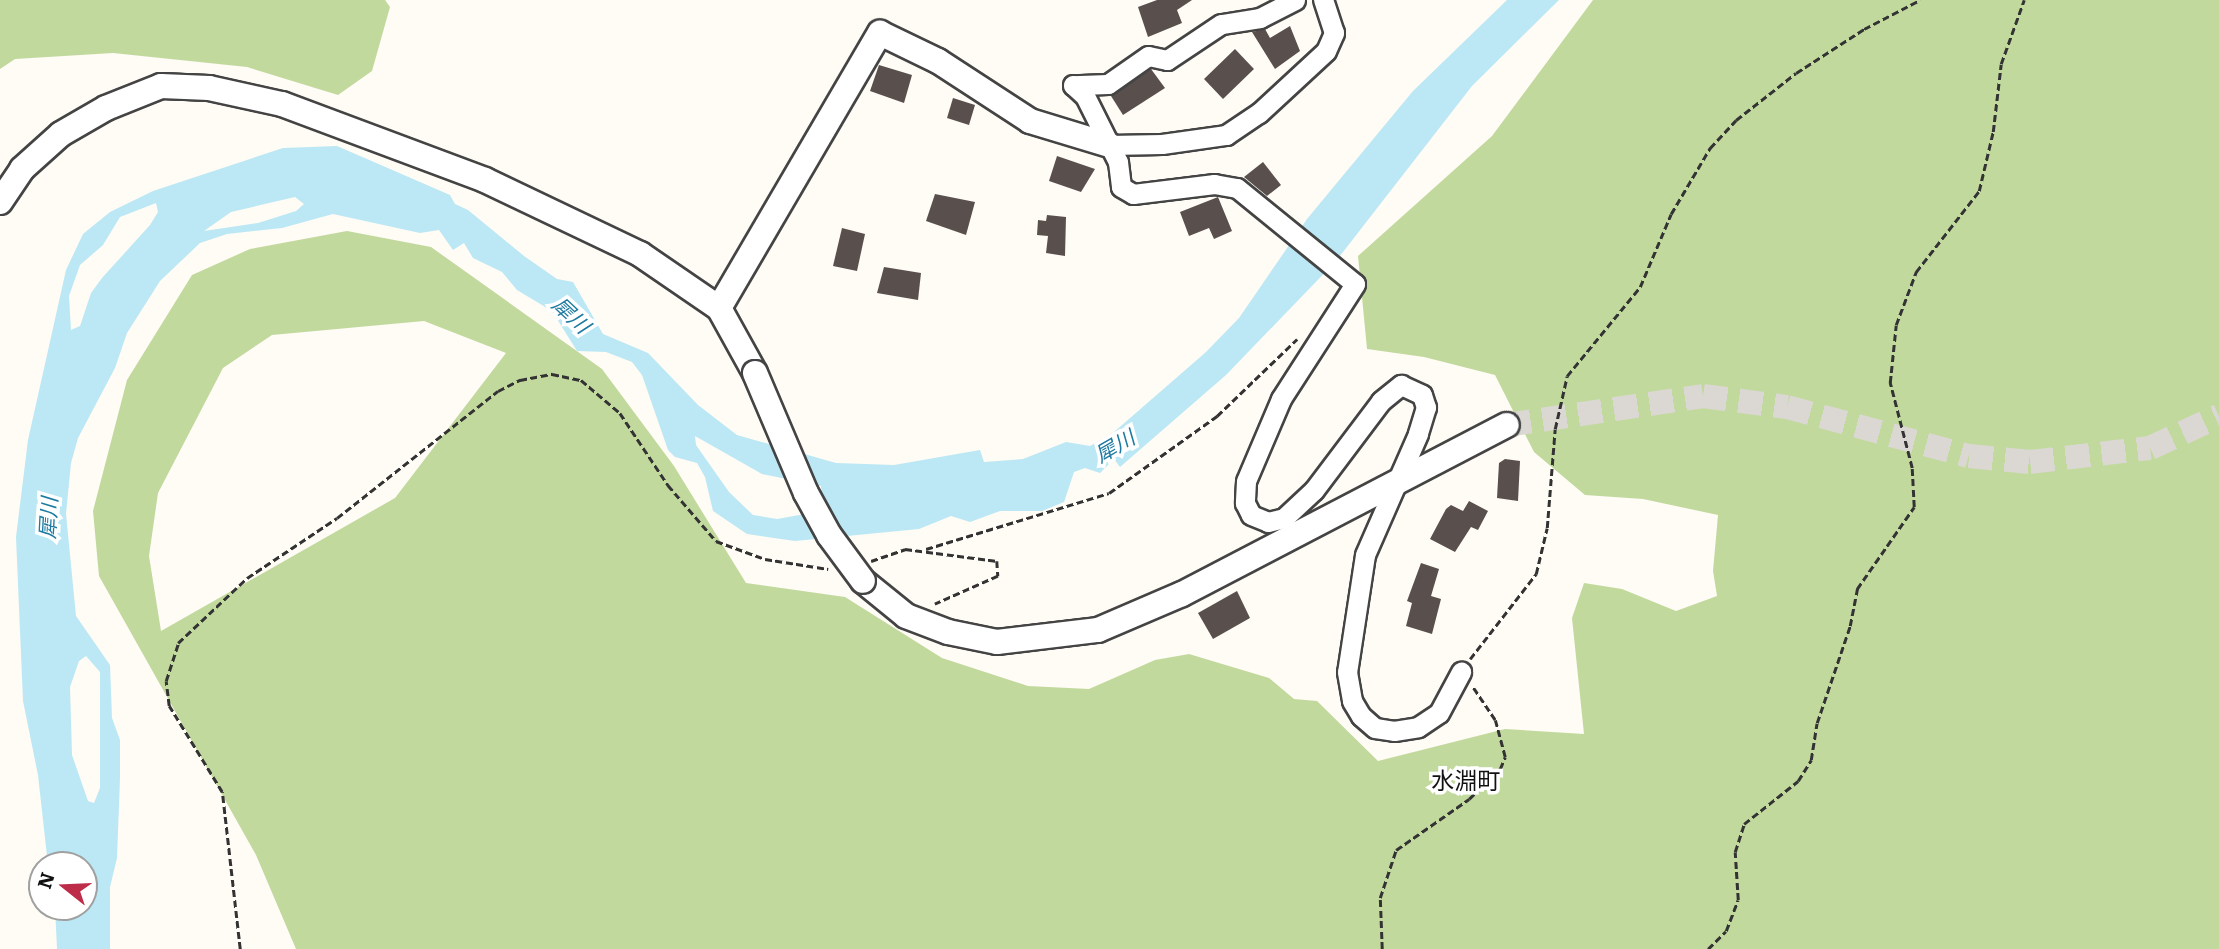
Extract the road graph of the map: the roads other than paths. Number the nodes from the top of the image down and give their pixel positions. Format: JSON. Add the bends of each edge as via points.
{"nodes":[{"id":1,"x":1295,"y":0,"type":"edge"},
{"id":2,"x":1323,"y":0,"type":"edge"},
{"id":3,"x":1108,"y":145,"type":"junction"},
{"id":4,"x":0,"y":202,"type":"edge"},
{"id":5,"x":719,"y":308,"type":"junction"},
{"id":6,"x":1507,"y":425,"type":"tunnel mouth"},
{"id":7,"x":1396,"y":483,"type":"junction"},
{"id":8,"x":1461,"y":672,"type":"road end"}],
"edges":[{"from":1,"to":3,"type":"street","via":[[1260,19],[1221,24],[1167,60],[1148,57],[1108,84],[1073,85],[1086,96]]},
{"from":2,"to":3,"type":"street","via":[[1334,33],[1326,51],[1259,113],[1226,135],[1162,144]]},
{"from":3,"to":5,"type":"street","via":[[1030,121],[938,61],[880,33]]},
{"from":3,"to":7,"type":"street","via":[[1118,162],[1121,187],[1133,194],[1214,184],[1237,188],[1355,285],[1281,398],[1246,481],[1245,503],[1251,515],[1268,522],[1294,511],[1381,401],[1401,385],[1422,395],[1426,407]]},
{"from":4,"to":5,"type":"street","via":[[22,169],[61,134],[106,108],[161,86],[209,88],[344,124],[485,180],[640,254]]},
{"from":5,"to":7,"type":"street","bridge":true,"via":[[755,373],[829,535],[906,616],[948,632],[998,642],[1098,630],[1182,594]]},
{"from":6,"to":7,"type":"street"},
{"from":7,"to":8,"type":"street","via":[[1365,555],[1349,645],[1352,701],[1376,728],[1418,727],[1439,713]]}]}
